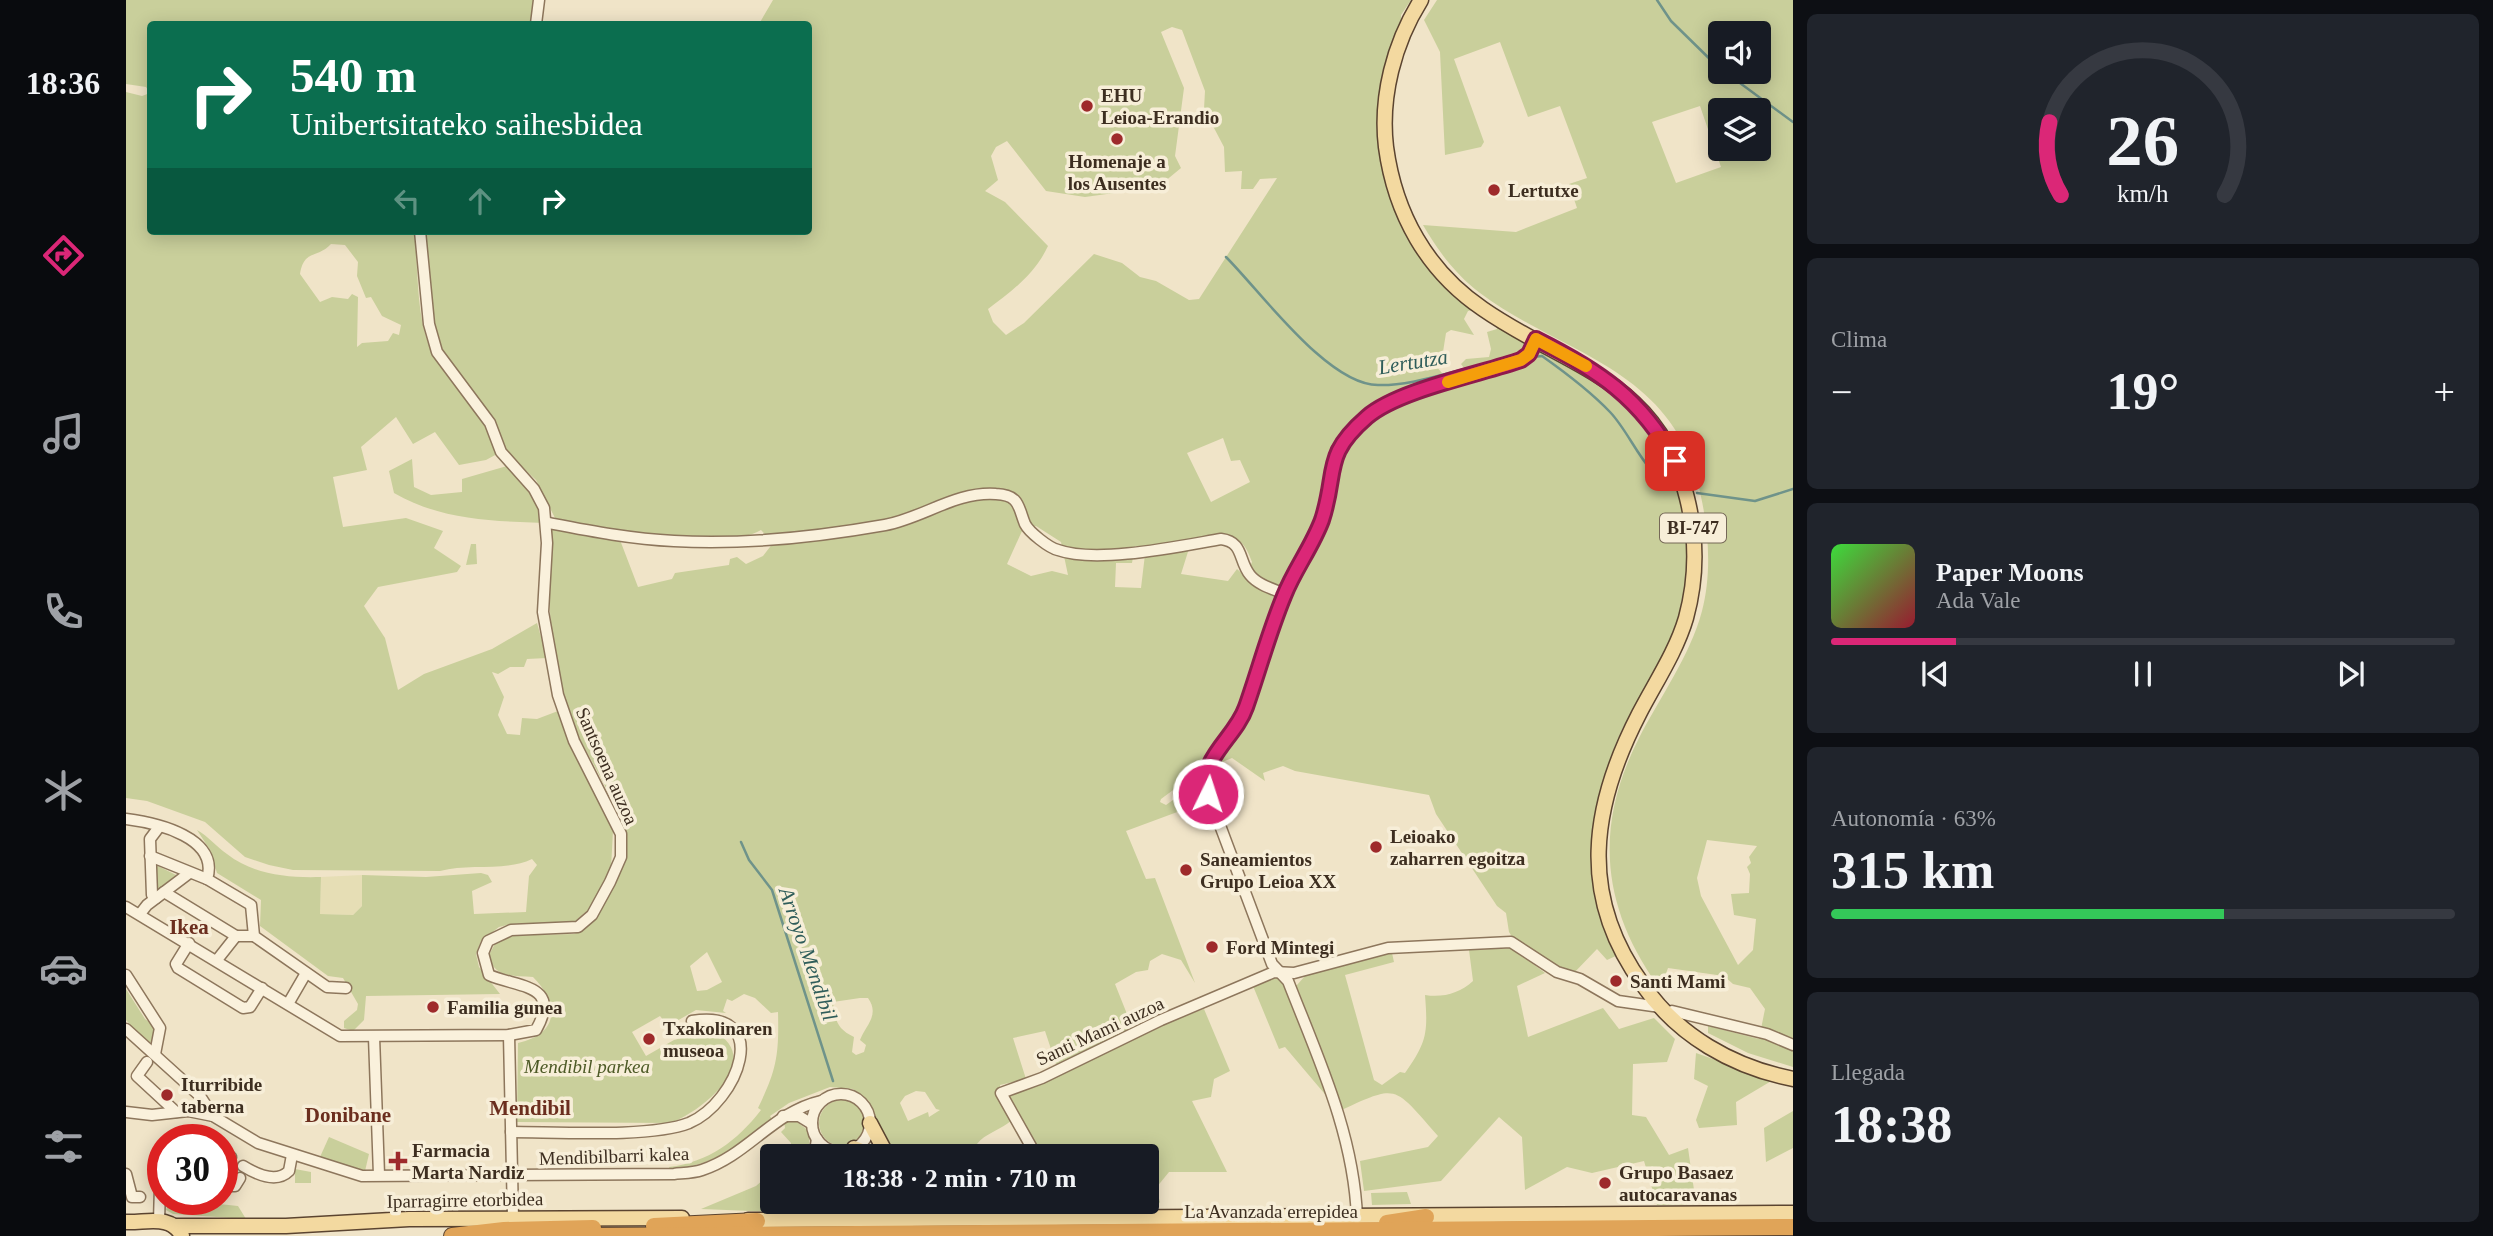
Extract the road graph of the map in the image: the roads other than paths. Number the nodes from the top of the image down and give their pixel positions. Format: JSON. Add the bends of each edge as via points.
{"nodes":[{"id":1,"x":539,"y":0,"type":"edge"},
{"id":2,"x":1421,"y":0,"type":"edge"},
{"id":3,"x":1429,"y":0,"type":"edge"},
{"id":4,"x":536,"y":21,"type":"edge"},
{"id":5,"x":419,"y":235,"type":"edge"},
{"id":6,"x":1536,"y":339,"type":"junction"},
{"id":7,"x":548,"y":523,"type":"junction"},
{"id":8,"x":1284,"y":594,"type":"junction"},
{"id":9,"x":126,"y":819,"type":"edge"},
{"id":10,"x":159,"y":827,"type":"junction"},
{"id":11,"x":150,"y":856,"type":"junction"},
{"id":12,"x":188,"y":874,"type":"junction"},
{"id":13,"x":207,"y":880,"type":"junction"},
{"id":14,"x":160,"y":895,"type":"junction"},
{"id":15,"x":126,"y":907,"type":"edge"},
{"id":16,"x":140,"y":914,"type":"junction"},
{"id":17,"x":236,"y":936,"type":"junction"},
{"id":18,"x":254,"y":936,"type":"junction"},
{"id":19,"x":189,"y":943,"type":"junction"},
{"id":20,"x":217,"y":960,"type":"junction"},
{"id":21,"x":1280,"y":972,"type":"junction"},
{"id":22,"x":306,"y":973,"type":"junction"},
{"id":23,"x":126,"y":975,"type":"edge"},
{"id":24,"x":262,"y":988,"type":"junction"},
{"id":25,"x":346,"y":988,"type":"dead end"},
{"id":26,"x":288,"y":1004,"type":"junction"},
{"id":27,"x":1666,"y":1009,"type":"junction"},
{"id":28,"x":692,"y":1021,"type":"dead end"},
{"id":29,"x":126,"y":1029,"type":"edge"},
{"id":30,"x":509,"y":1035,"type":"junction"},
{"id":31,"x":374,"y":1037,"type":"junction"},
{"id":32,"x":1793,"y":1045,"type":"edge"},
{"id":33,"x":151,"y":1058,"type":"junction"},
{"id":34,"x":1793,"y":1072,"type":"edge"},
{"id":35,"x":1793,"y":1079,"type":"edge"},
{"id":36,"x":821,"y":1101,"type":"junction"},
{"id":37,"x":126,"y":1112,"type":"edge"},
{"id":38,"x":176,"y":1112,"type":"junction"},
{"id":39,"x":213,"y":1116,"type":"junction"},
{"id":40,"x":783,"y":1116,"type":"junction"},
{"id":41,"x":870,"y":1123,"type":"junction"},
{"id":42,"x":812,"y":1124,"type":"junction"},
{"id":43,"x":512,"y":1132,"type":"junction"},
{"id":44,"x":817,"y":1139,"type":"junction"},
{"id":45,"x":816,"y":1144,"type":"edge"},
{"id":46,"x":823,"y":1144,"type":"edge"},
{"id":47,"x":858,"y":1144,"type":"edge"},
{"id":48,"x":881,"y":1144,"type":"edge"},
{"id":49,"x":1030,"y":1144,"type":"edge"},
{"id":50,"x":292,"y":1155,"type":"junction"},
{"id":51,"x":243,"y":1166,"type":"dead end"},
{"id":52,"x":126,"y":1174,"type":"edge"},
{"id":53,"x":379,"y":1175,"type":"junction"},
{"id":54,"x":512,"y":1177,"type":"junction"},
{"id":55,"x":240,"y":1178,"type":"dead end"},
{"id":56,"x":238,"y":1180,"type":"edge"},
{"id":57,"x":140,"y":1196,"type":"dead end"},
{"id":58,"x":1793,"y":1212,"type":"edge"},
{"id":59,"x":880,"y":1214,"type":"edge"},
{"id":60,"x":993,"y":1214,"type":"edge"},
{"id":61,"x":1053,"y":1214,"type":"edge"},
{"id":62,"x":156,"y":1215,"type":"edge"},
{"id":63,"x":1357,"y":1217,"type":"junction"},
{"id":64,"x":1426,"y":1217,"type":"junction"},
{"id":65,"x":513,"y":1218,"type":"junction"},
{"id":66,"x":869,"y":1220,"type":"junction"},
{"id":67,"x":1011,"y":1220,"type":"junction"},
{"id":68,"x":1055,"y":1220,"type":"junction"},
{"id":69,"x":757,"y":1221,"type":"junction"},
{"id":70,"x":126,"y":1222,"type":"edge"},
{"id":71,"x":155,"y":1222,"type":"junction"},
{"id":72,"x":1793,"y":1227,"type":"edge"},
{"id":73,"x":178,"y":1231,"type":"edge"},
{"id":74,"x":1332,"y":1232,"type":"junction"},
{"id":75,"x":141,"y":1236,"type":"edge"},
{"id":76,"x":452,"y":1236,"type":"edge"},
{"id":77,"x":582,"y":1236,"type":"edge"}],
"edges":[{"from":1,"to":4,"type":"street"},
{"from":2,"to":6,"type":"main road","number":"BI-747","via":[[1390,72],[1385,104],[1388,158],[1401,211],[1428,257],[1452,284],[1484,310]]},
{"from":3,"to":27,"type":"main road","number":"BI-747","via":[[1407,40],[1391,106],[1393,159],[1416,226],[1446,269],[1483,302],[1600,366],[1639,398],[1668,436],[1697,507],[1701,567],[1690,624],[1619,770],[1603,844],[1606,885],[1616,924]]},
{"from":5,"to":7,"type":"street","name":"Santsoena auzoa","via":[[436,352],[490,423],[504,457],[534,489]]},
{"from":6,"to":8,"type":"street","via":[[1525,357],[1381,407],[1362,422],[1337,449],[1322,519]]},
{"from":6,"to":27,"type":"main road","number":"BI-747","via":[[1595,371],[1647,416],[1675,461],[1692,519],[1694,565],[1686,616],[1618,759],[1599,824],[1598,872],[1608,921],[1629,966]]},
{"from":7,"to":8,"type":"street","via":[[633,538],[742,542],[882,525],[913,519],[932,507],[994,494],[1019,502],[1027,527],[1056,550],[1120,553],[1231,540],[1240,549],[1250,575]]},
{"from":7,"to":30,"type":"street","name":"Santsoena auzoa","via":[[538,615],[574,741],[621,834],[621,856],[592,915],[578,927],[511,930],[488,941],[483,953],[489,975],[530,986],[544,1002],[545,1014],[536,1030]]},
{"from":8,"to":21,"type":"street","via":[[1238,725],[1205,770],[1203,780],[1272,964]]},
{"from":9,"to":10,"type":"street"},
{"from":10,"to":11,"type":"street","via":[[150,839]]},
{"from":10,"to":13,"type":"street","via":[[200,844],[208,854]]},
{"from":11,"to":12,"type":"street"},
{"from":11,"to":14,"type":"street","via":[[152,895]]},
{"from":12,"to":13,"type":"street"},
{"from":12,"to":14,"type":"street"},
{"from":13,"to":18,"type":"street","via":[[251,905]]},
{"from":14,"to":16,"type":"street"},
{"from":14,"to":17,"type":"street"},
{"from":15,"to":16,"type":"street"},
{"from":16,"to":19,"type":"street"},
{"from":17,"to":18,"type":"street"},
{"from":17,"to":20,"type":"street"},
{"from":18,"to":22,"type":"street"},
{"from":19,"to":20,"type":"street"},
{"from":19,"to":24,"type":"street","via":[[178,968],[243,1008],[250,1007]]},
{"from":20,"to":24,"type":"street"},
{"from":21,"to":27,"type":"street","name":"Santi Mami auzoa","via":[[1294,973],[1388,948],[1511,942],[1557,972],[1580,979],[1618,1001]]},
{"from":21,"to":49,"type":"street","name":"Santi Mami auzoa","via":[[1001,1093]]},
{"from":21,"to":63,"type":"street","via":[[1288,981],[1340,1117],[1352,1157]]},
{"from":22,"to":25,"type":"street","via":[[327,987]]},
{"from":22,"to":26,"type":"street"},
{"from":23,"to":33,"type":"street","via":[[160,1028]]},
{"from":24,"to":26,"type":"street"},
{"from":26,"to":31,"type":"street","via":[[340,1036]]},
{"from":27,"to":32,"type":"street","name":"Santi Mami auzoa","via":[[1768,1034]]},
{"from":27,"to":34,"type":"main road","number":"BI-747","via":[[1728,1051]]},
{"from":27,"to":35,"type":"main road","number":"BI-747","via":[[1688,1034],[1728,1057]]},
{"from":28,"to":43,"type":"street","via":[[713,1018],[732,1027],[741,1043],[739,1070],[732,1084],[692,1122],[643,1131]]},
{"from":29,"to":33,"type":"street"},
{"from":30,"to":31,"type":"street"},
{"from":30,"to":43,"type":"street"},
{"from":31,"to":53,"type":"street"},
{"from":33,"to":38,"type":"street","via":[[137,1076]]},
{"from":33,"to":39,"type":"street","via":[[197,1094]]},
{"from":36,"to":40,"type":"street","name":"Mendibilbarri kalea"},
{"from":36,"to":41,"type":"street","via":[[838,1094],[856,1098]]},
{"from":36,"to":42,"type":"street"},
{"from":37,"to":38,"type":"street"},
{"from":38,"to":39,"type":"street"},
{"from":39,"to":50,"type":"street","name":"Mendibilbarri kalea","via":[[258,1143]]},
{"from":40,"to":42,"type":"street","via":[[799,1116]]},
{"from":40,"to":54,"type":"street","name":"Mendibilbarri kalea","via":[[747,1145],[701,1170]]},
{"from":41,"to":47,"type":"street"},
{"from":41,"to":48,"type":"main road"},
{"from":42,"to":44,"type":"street"},
{"from":43,"to":54,"type":"street"},
{"from":44,"to":45,"type":"street"},
{"from":44,"to":46,"type":"street"},
{"from":50,"to":51,"type":"street","via":[[289,1171],[280,1177],[264,1176]]},
{"from":50,"to":53,"type":"street","name":"Mendibilbarri kalea","via":[[362,1176]]},
{"from":52,"to":57,"type":"street","via":[[132,1197]]},
{"from":53,"to":54,"type":"street","name":"Mendibilbarri kalea"},
{"from":54,"to":65,"type":"street"},
{"from":55,"to":56,"type":"street"},
{"from":58,"to":64,"type":"main road","name":"Iparragirre etorbidea"},
{"from":59,"to":66,"type":"main road"},
{"from":60,"to":67,"type":"main road"},
{"from":61,"to":68,"type":"street"},
{"from":62,"to":71,"type":"street"},
{"from":63,"to":64,"type":"main road","name":"Iparragirre etorbidea"},
{"from":63,"to":68,"type":"main road","name":"Iparragirre etorbidea"},
{"from":64,"to":74,"type":"highway"},
{"from":65,"to":69,"type":"main road","name":"Iparragirre etorbidea"},
{"from":65,"to":73,"type":"main road","name":"Iparragirre etorbidea","via":[[337,1221]]},
{"from":66,"to":67,"type":"main road","name":"Iparragirre etorbidea"},
{"from":66,"to":69,"type":"main road","name":"Iparragirre etorbidea"},
{"from":67,"to":68,"type":"main road","name":"Iparragirre etorbidea"},
{"from":69,"to":76,"type":"highway"},
{"from":70,"to":71,"type":"main road","name":"Iparragirre etorbidea"},
{"from":71,"to":73,"type":"main road","name":"Iparragirre etorbidea"},
{"from":71,"to":75,"type":"main road"},
{"from":72,"to":74,"type":"highway","name":"La Avanzada errepidea"},
{"from":74,"to":77,"type":"highway","name":"La Avanzada errepidea"}]}
